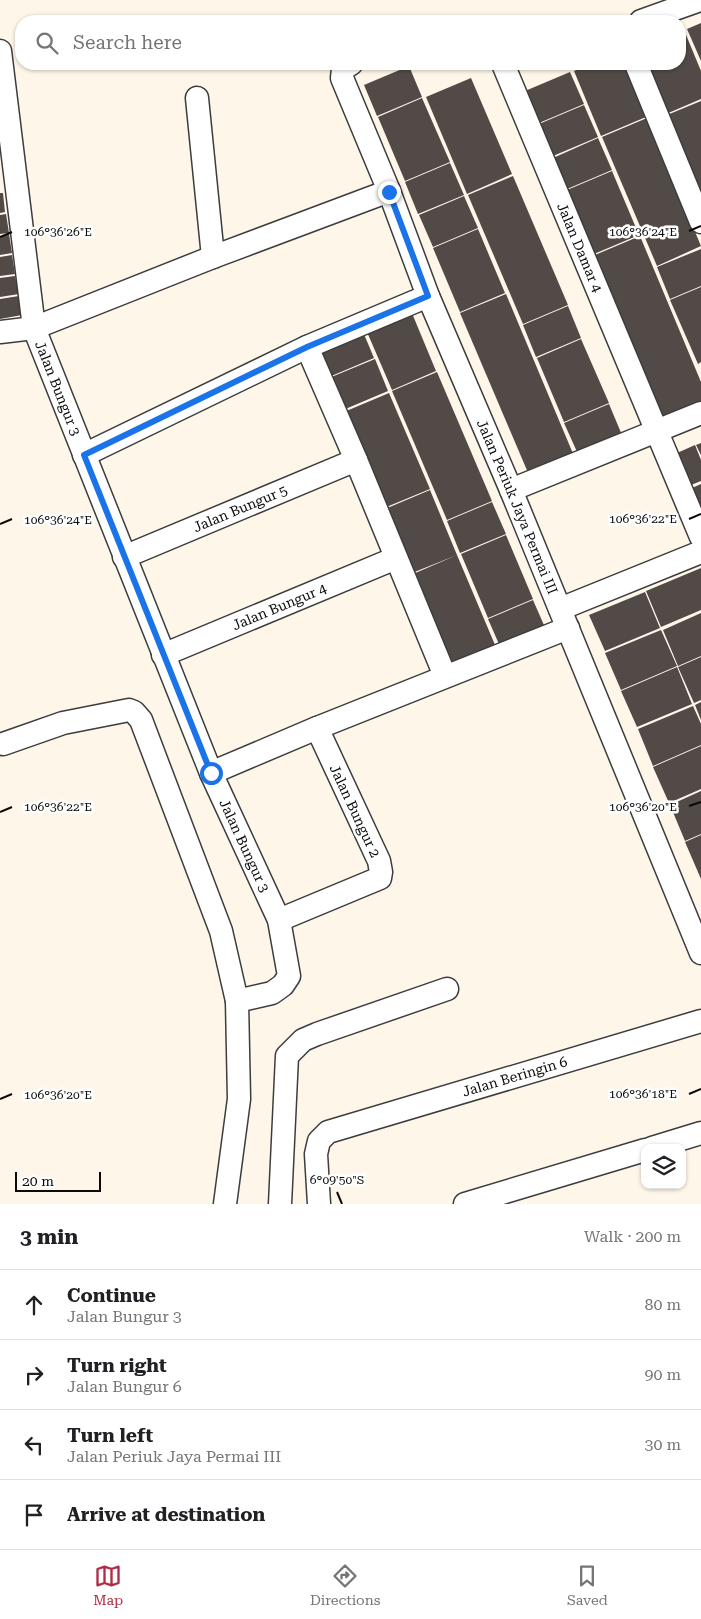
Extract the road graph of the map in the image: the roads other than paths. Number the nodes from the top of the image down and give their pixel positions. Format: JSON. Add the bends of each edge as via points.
{"nodes":[{"id":1,"x":700,"y":0,"type":"edge"},
{"id":2,"x":658,"y":15,"type":"edge"},
{"id":3,"x":0,"y":50,"type":"edge"},
{"id":4,"x":343,"y":70,"type":"edge"},
{"id":5,"x":506,"y":70,"type":"edge"},
{"id":6,"x":638,"y":70,"type":"edge"},
{"id":7,"x":197,"y":98,"type":"dead end"},
{"id":8,"x":389,"y":192,"type":"junction"},
{"id":9,"x":701,"y":222,"type":"edge"},
{"id":10,"x":213,"y":258,"type":"junction"},
{"id":11,"x":428,"y":296,"type":"junction"},
{"id":12,"x":34,"y":328,"type":"junction"},
{"id":13,"x":0,"y":332,"type":"edge"},
{"id":14,"x":307,"y":347,"type":"junction"},
{"id":15,"x":701,"y":413,"type":"edge"},
{"id":16,"x":657,"y":431,"type":"junction"},
{"id":17,"x":84,"y":455,"type":"junction"},
{"id":18,"x":356,"y":460,"type":"junction"},
{"id":19,"x":511,"y":490,"type":"junction"},
{"id":20,"x":701,"y":537,"type":"edge"},
{"id":21,"x":701,"y":552,"type":"edge"},
{"id":22,"x":124,"y":557,"type":"junction"},
{"id":23,"x":396,"y":558,"type":"junction"},
{"id":24,"x":564,"y":619,"type":"junction"},
{"id":25,"x":163,"y":655,"type":"junction"},
{"id":26,"x":445,"y":676,"type":"junction"},
{"id":27,"x":317,"y":728,"type":"junction"},
{"id":28,"x":3,"y":744,"type":"dead end"},
{"id":29,"x":211,"y":773,"type":"junction"},
{"id":30,"x":279,"y":920,"type":"junction"},
{"id":31,"x":701,"y":953,"type":"edge"},
{"id":32,"x":447,"y":989,"type":"dead end"},
{"id":33,"x":237,"y":1001,"type":"junction"},
{"id":34,"x":701,"y":1021,"type":"edge"},
{"id":35,"x":701,"y":1133,"type":"edge"},
{"id":36,"x":665,"y":1144,"type":"edge"},
{"id":37,"x":641,"y":1151,"type":"edge"},
{"id":38,"x":225,"y":1204,"type":"edge"},
{"id":39,"x":280,"y":1204,"type":"edge"},
{"id":40,"x":319,"y":1204,"type":"edge"},
{"id":41,"x":466,"y":1204,"type":"edge"}],
"edges":[{"from":1,"to":2,"type":"street"},
{"from":3,"to":12,"type":"street","name":"Jalan Bungur 3"},
{"from":4,"to":8,"type":"street","name":"Jalan Periuk Jaya Permai III","via":[[342,78]]},
{"from":5,"to":16,"type":"street","name":"Jalan Damar 4"},
{"from":6,"to":9,"type":"street"},
{"from":7,"to":10,"type":"street"},
{"from":8,"to":10,"type":"street"},
{"from":8,"to":11,"type":"street","name":"Jalan Periuk Jaya Permai III"},
{"from":10,"to":12,"type":"street"},
{"from":11,"to":14,"type":"street"},
{"from":11,"to":19,"type":"street","name":"Jalan Periuk Jaya Permai III"},
{"from":12,"to":13,"type":"street"},
{"from":12,"to":17,"type":"street","name":"Jalan Bungur 3"},
{"from":14,"to":17,"type":"street"},
{"from":14,"to":18,"type":"street"},
{"from":15,"to":16,"type":"street"},
{"from":16,"to":19,"type":"street"},
{"from":16,"to":20,"type":"street","name":"Jalan Damar 4"},
{"from":17,"to":22,"type":"street","name":"Jalan Bungur 3"},
{"from":18,"to":22,"type":"street","name":"Jalan Bungur 5"},
{"from":18,"to":23,"type":"street"},
{"from":19,"to":24,"type":"street","name":"Jalan Periuk Jaya Permai III"},
{"from":21,"to":24,"type":"street"},
{"from":22,"to":25,"type":"street","name":"Jalan Bungur 3"},
{"from":23,"to":25,"type":"street","name":"Jalan Bungur 4"},
{"from":23,"to":26,"type":"street"},
{"from":24,"to":26,"type":"street"},
{"from":24,"to":31,"type":"street","name":"Jalan Periuk Jaya Permai III"},
{"from":25,"to":29,"type":"street","name":"Jalan Bungur 3"},
{"from":26,"to":27,"type":"street"},
{"from":27,"to":29,"type":"street"},
{"from":27,"to":30,"type":"street","name":"Jalan Bungur 2","via":[[379,862],[380,878]]},
{"from":28,"to":33,"type":"street","via":[[63,723],[130,710],[137,715],[221,931]]},
{"from":29,"to":30,"type":"street","name":"Jalan Bungur 3"},
{"from":30,"to":33,"type":"street","name":"Jalan Bungur 3","via":[[289,976],[284,985],[272,993]]},
{"from":32,"to":39,"type":"street","via":[[317,1034],[303,1040],[287,1056]]},
{"from":33,"to":38,"type":"street","via":[[239,1099]]},
{"from":34,"to":40,"type":"street","name":"Jalan Beringin 6","via":[[328,1132],[319,1141],[316,1154]]},
{"from":35,"to":36,"type":"street"},
{"from":37,"to":41,"type":"street"}]}
